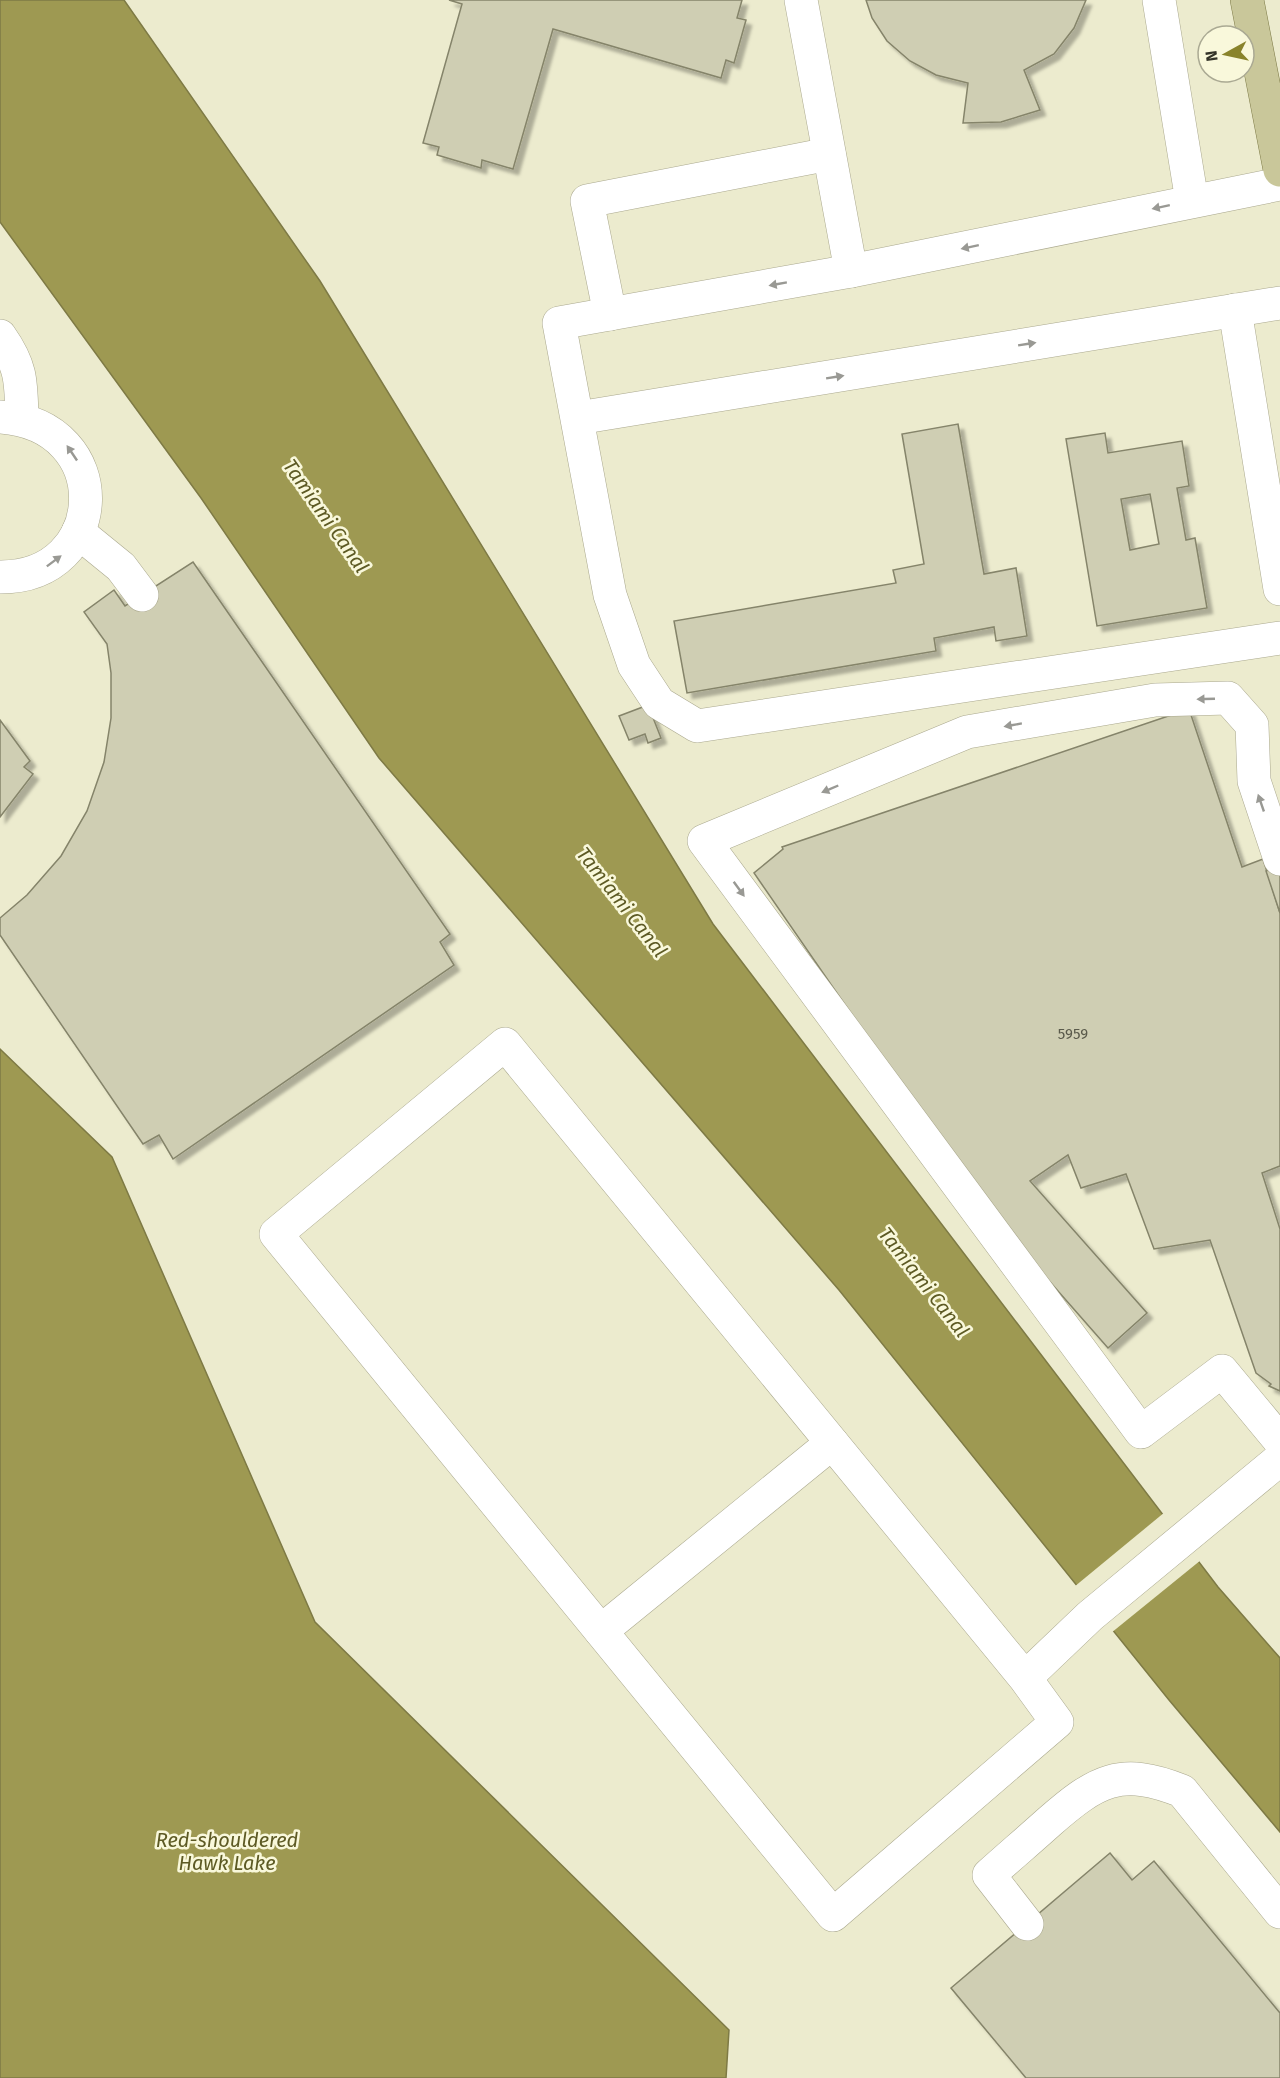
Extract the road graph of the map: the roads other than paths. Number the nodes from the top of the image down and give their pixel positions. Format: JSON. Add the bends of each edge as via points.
{"nodes":[{"id":1,"x":801,"y":0,"type":"edge"},
{"id":2,"x":1159,"y":0,"type":"edge"},
{"id":3,"x":1247,"y":0,"type":"edge"},
{"id":4,"x":829,"y":154,"type":"junction"},
{"id":5,"x":1280,"y":170,"type":"edge"},
{"id":6,"x":1280,"y":184,"type":"edge"},
{"id":7,"x":1192,"y":201,"type":"junction"},
{"id":8,"x":851,"y":271,"type":"junction"},
{"id":9,"x":1280,"y":303,"type":"edge"},
{"id":10,"x":1235,"y":310,"type":"junction"},
{"id":11,"x":610,"y":314,"type":"junction"},
{"id":12,"x":0,"y":336,"type":"edge"},
{"id":13,"x":11,"y":418,"type":"edge"},
{"id":14,"x":578,"y":418,"type":"junction"},
{"id":15,"x":78,"y":532,"type":"junction"},
{"id":16,"x":0,"y":577,"type":"edge"},
{"id":17,"x":1280,"y":589,"type":"edge"},
{"id":18,"x":142,"y":595,"type":"dead end"},
{"id":19,"x":1280,"y":638,"type":"edge"},
{"id":20,"x":1266,"y":723,"type":"edge"},
{"id":21,"x":1280,"y":859,"type":"edge"},
{"id":22,"x":1280,"y":1441,"type":"edge"},
{"id":23,"x":832,"y":1443,"type":"junction"},
{"id":24,"x":1280,"y":1459,"type":"edge"},
{"id":25,"x":601,"y":1631,"type":"junction"},
{"id":26,"x":1025,"y":1678,"type":"junction"},
{"id":27,"x":1280,"y":1912,"type":"edge"},
{"id":28,"x":1027,"y":1924,"type":"dead end"}],
"edges":[{"from":1,"to":4,"type":"lane"},
{"from":2,"to":7,"type":"lane"},
{"from":3,"to":5,"type":"main road"},
{"from":4,"to":8,"type":"lane"},
{"from":4,"to":11,"type":"lane","via":[[587,201]]},
{"from":6,"to":7,"type":"lane"},
{"from":7,"to":8,"type":"lane","one_way":true},
{"from":8,"to":11,"type":"lane","one_way":true},
{"from":9,"to":10,"type":"lane"},
{"from":14,"to":10,"type":"lane","one_way":true},
{"from":10,"to":17,"type":"lane"},
{"from":11,"to":14,"type":"lane","via":[[559,323]]},
{"from":12,"to":13,"type":"lane","via":[[21,375]]},
{"from":15,"to":13,"type":"lane","one_way":true,"via":[[85,509],[85,484],[77,461],[64,442],[45,427]]},
{"from":14,"to":19,"type":"lane","via":[[610,595],[634,665],[659,703],[698,726]]},
{"from":16,"to":15,"type":"lane","one_way":true,"via":[[18,577],[43,569],[64,554]]},
{"from":15,"to":18,"type":"lane","via":[[121,567]]},
{"from":21,"to":20,"type":"lane","one_way":true,"via":[[1254,781]]},
{"from":20,"to":22,"type":"lane","one_way":true,"via":[[1228,698],[1155,700],[967,732],[704,842],[1141,1432],[1221,1371]]},
{"from":23,"to":25,"type":"lane"},
{"from":23,"to":25,"type":"lane","via":[[505,1044],[431,1104],[276,1234]]},
{"from":23,"to":26,"type":"lane"},
{"from":24,"to":26,"type":"lane","via":[[1090,1616]]},
{"from":25,"to":26,"type":"lane","via":[[833,1915],[1057,1722]]},
{"from":27,"to":28,"type":"lane","via":[[1182,1791],[1158,1782],[1125,1778],[1082,1793],[989,1875]]}]}
